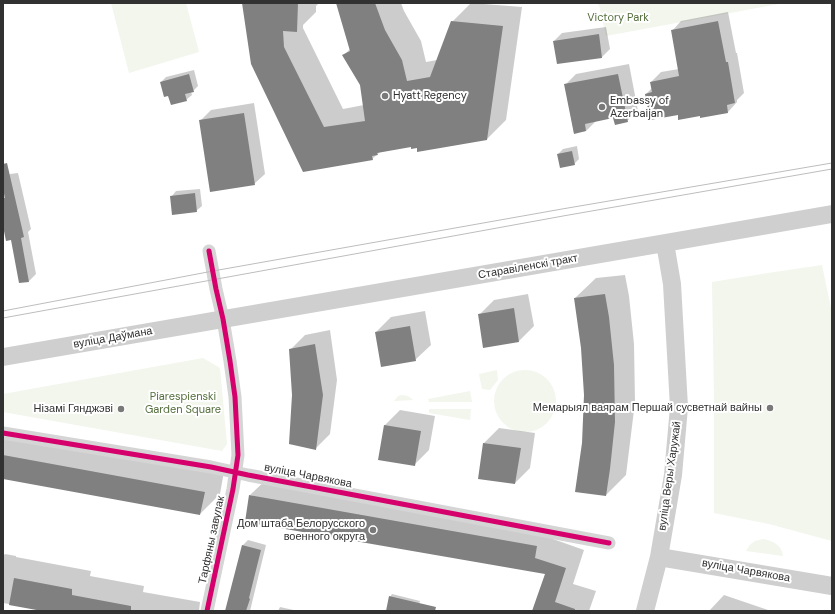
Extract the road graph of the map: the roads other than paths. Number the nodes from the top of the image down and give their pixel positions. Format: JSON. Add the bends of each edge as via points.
{"nodes":[{"id":1,"x":832,"y":214,"type":"edge"},
{"id":2,"x":666,"y":243,"type":"junction"},
{"id":3,"x":209,"y":251,"type":"dead end"},
{"id":4,"x":223,"y":319,"type":"junction"},
{"id":5,"x":3,"y":357,"type":"edge"},
{"id":6,"x":3,"y":433,"type":"edge"},
{"id":7,"x":236,"y":472,"type":"junction"},
{"id":8,"x":609,"y":543,"type":"dead end"},
{"id":9,"x":659,"y":556,"type":"junction"},
{"id":10,"x":832,"y":586,"type":"edge"},
{"id":11,"x":207,"y":611,"type":"edge"},
{"id":12,"x":645,"y":611,"type":"edge"}],
"edges":[{"from":1,"to":2,"type":"main road","name":"Старавіленскі тракт"},
{"from":2,"to":4,"type":"main road","name":"Старавіленскі тракт"},
{"from":2,"to":9,"type":"main road","name":"вуліца Веры Харужай","via":[[672,284],[679,407],[673,475]]},
{"from":3,"to":4,"type":"street","name":"Тарфяны завулак"},
{"from":4,"to":5,"type":"main road","name":"вуліца Даўмана"},
{"from":4,"to":7,"type":"street","name":"Тарфяны завулак","via":[[235,397],[238,455]]},
{"from":6,"to":7,"type":"street","name":"вуліца Чарвякова"},
{"from":7,"to":8,"type":"street","name":"вуліца Чарвякова"},
{"from":7,"to":11,"type":"street","name":"Тарфяны завулак"},
{"from":9,"to":10,"type":"main road","name":"вуліца Чарвякова"},
{"from":9,"to":12,"type":"main road","name":"вуліца Веры Харужай"}]}
